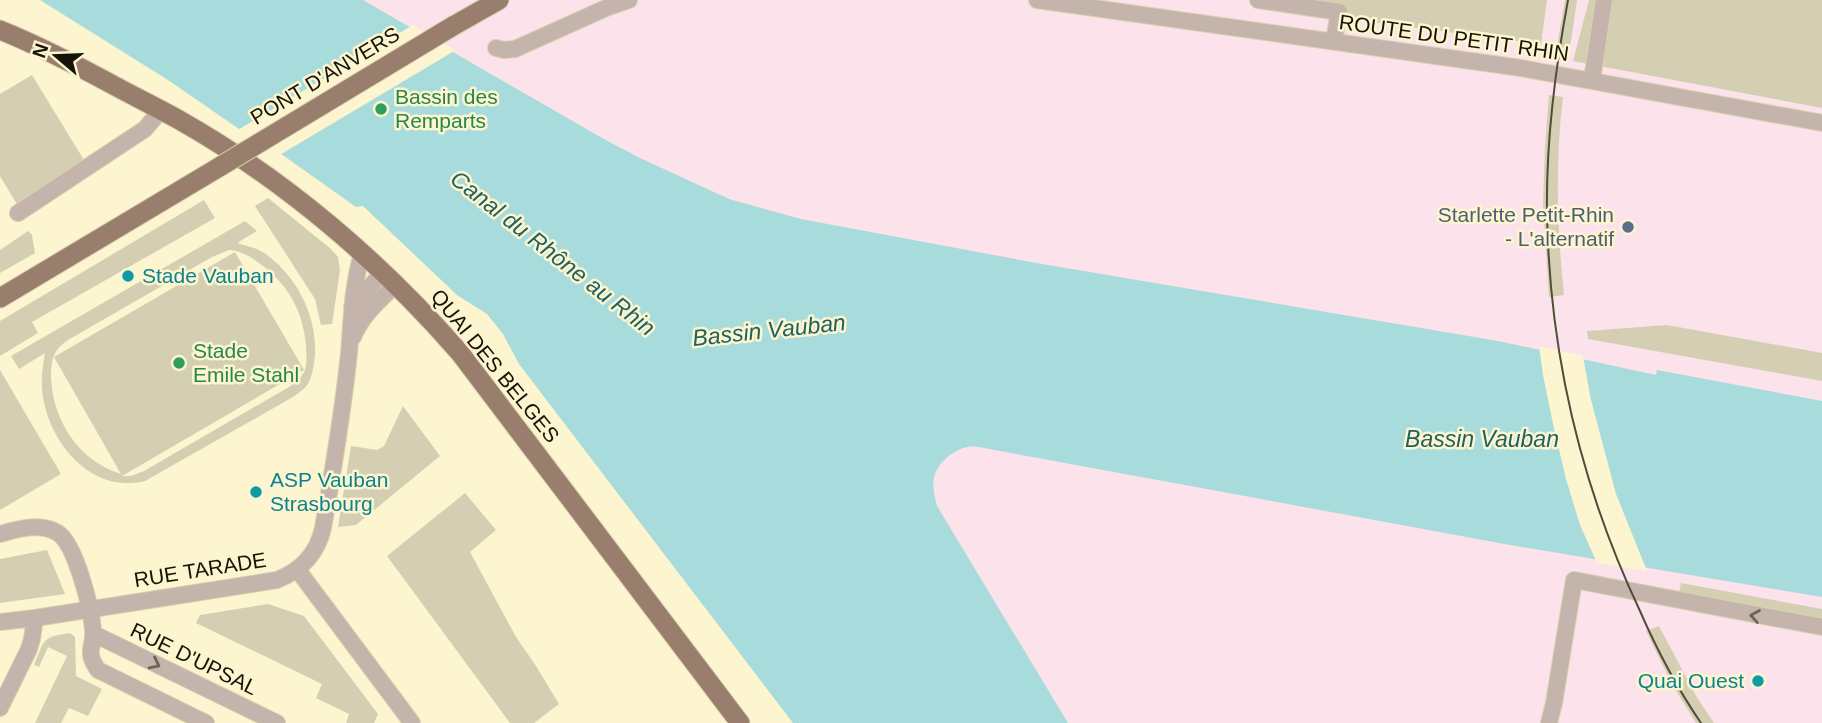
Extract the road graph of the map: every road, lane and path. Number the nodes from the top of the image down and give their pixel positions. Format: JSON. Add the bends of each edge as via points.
{"nodes":[{"id":1,"x":499,"y":0,"type":"edge"},
{"id":2,"x":629,"y":0,"type":"edge"},
{"id":3,"x":1037,"y":0,"type":"edge"},
{"id":4,"x":1258,"y":0,"type":"edge"},
{"id":5,"x":1604,"y":0,"type":"edge"},
{"id":6,"x":0,"y":30,"type":"edge"},
{"id":7,"x":1334,"y":41,"type":"junction"},
{"id":8,"x":496,"y":48,"type":"dead end"},
{"id":9,"x":1591,"y":80,"type":"junction"},
{"id":10,"x":161,"y":110,"type":"junction"},
{"id":11,"x":1822,"y":122,"type":"edge"},
{"id":12,"x":18,"y":213,"type":"dead end"},
{"id":13,"x":362,"y":253,"type":"junction"},
{"id":14,"x":389,"y":279,"type":"junction"},
{"id":15,"x":0,"y":298,"type":"edge"},
{"id":16,"x":351,"y":308,"type":"junction"},
{"id":17,"x":349,"y":353,"type":"junction"},
{"id":18,"x":0,"y":534,"type":"edge"},
{"id":19,"x":297,"y":569,"type":"junction"},
{"id":20,"x":90,"y":610,"type":"junction"},
{"id":21,"x":34,"y":618,"type":"junction"},
{"id":22,"x":0,"y":622,"type":"edge"},
{"id":23,"x":1822,"y":627,"type":"edge"},
{"id":24,"x":94,"y":634,"type":"junction"},
{"id":25,"x":0,"y":708,"type":"edge"},
{"id":26,"x":206,"y":723,"type":"edge"},
{"id":27,"x":277,"y":723,"type":"edge"},
{"id":28,"x":412,"y":723,"type":"edge"},
{"id":29,"x":740,"y":723,"type":"edge"},
{"id":30,"x":1549,"y":723,"type":"edge"}],
"edges":[{"from":1,"to":15,"type":"main road","name":"PONT D'ANVERS","bridge":true},
{"from":2,"to":8,"type":"street","via":[[515,49]]},
{"from":3,"to":7,"type":"street","name":"ROUTE DU PETIT RHIN"},
{"from":4,"to":7,"type":"street","via":[[1339,12]]},
{"from":5,"to":9,"type":"street"},
{"from":6,"to":10,"type":"main road","name":"QUAI DES BELGES"},
{"from":7,"to":9,"type":"street","name":"ROUTE DU PETIT RHIN"},
{"from":9,"to":11,"type":"street","name":"ROUTE DU PETIT RHIN"},
{"from":10,"to":12,"type":"street","via":[[145,130]]},
{"from":10,"to":13,"type":"main road","name":"QUAI DES BELGES","via":[[261,173]]},
{"from":13,"to":14,"type":"main road","name":"QUAI DES BELGES"},
{"from":13,"to":16,"type":"street"},
{"from":14,"to":16,"type":"street","via":[[369,286]]},
{"from":14,"to":17,"type":"street","via":[[360,322]]},
{"from":14,"to":29,"type":"main road","name":"QUAI DES BELGES","via":[[460,353]]},
{"from":16,"to":17,"type":"street"},
{"from":17,"to":19,"type":"street","via":[[323,528],[316,549]]},
{"from":18,"to":20,"type":"street","via":[[45,528],[66,540]]},
{"from":19,"to":20,"type":"street","name":"RUE TARADE","via":[[277,580]]},
{"from":19,"to":28,"type":"street","name":"RUE TARADE"},
{"from":20,"to":21,"type":"street","name":"RUE TARADE"},
{"from":20,"to":24,"type":"street"},
{"from":21,"to":22,"type":"street","name":"RUE TARADE"},
{"from":21,"to":25,"type":"street","via":[[29,649]]},
{"from":23,"to":30,"type":"street","one_way":true,"via":[[1574,580]]},
{"from":24,"to":26,"type":"street","via":[[90,656],[98,670]]},
{"from":24,"to":27,"type":"street","name":"RUE D'UPSAL","one_way":true}]}
